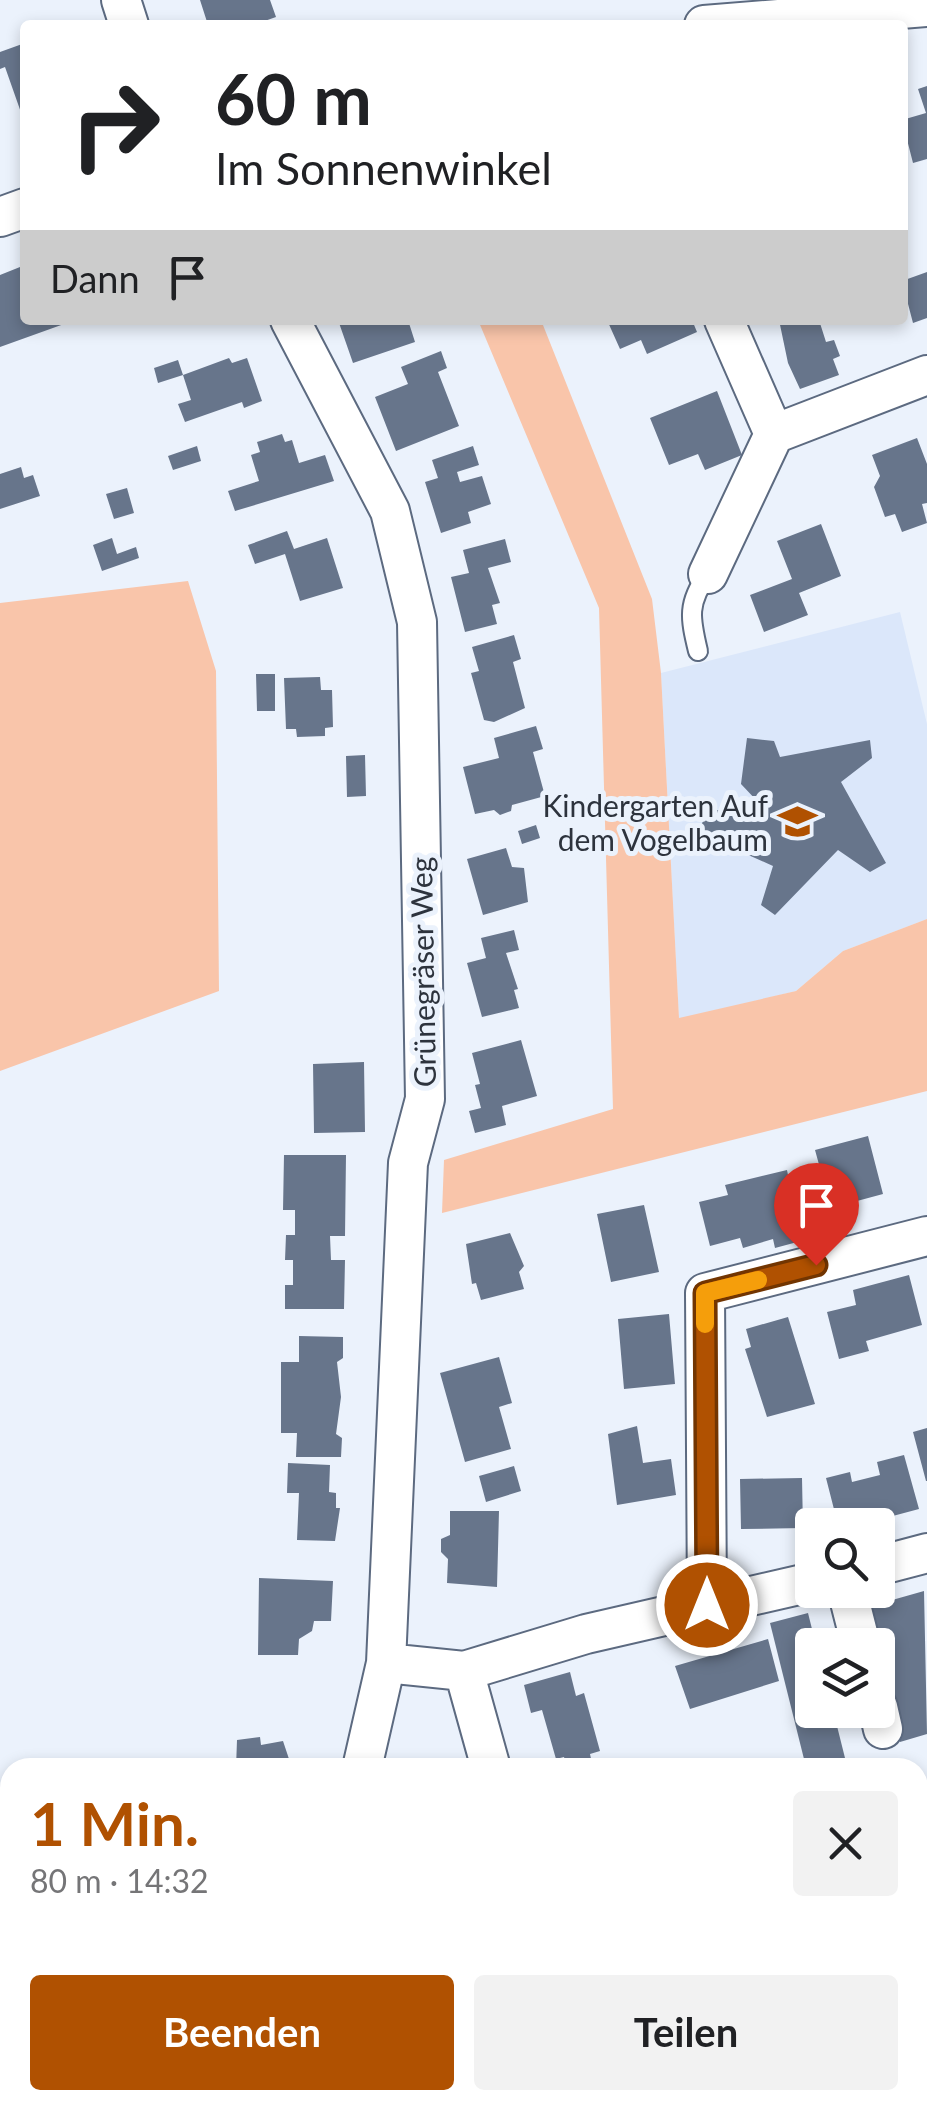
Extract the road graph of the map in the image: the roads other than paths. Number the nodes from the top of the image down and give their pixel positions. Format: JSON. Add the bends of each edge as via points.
{"nodes":[{"id":1,"x":927,"y":7,"type":"edge"},
{"id":2,"x":767,"y":20,"type":"edge"},
{"id":3,"x":293,"y":325,"type":"edge"},
{"id":4,"x":726,"y":325,"type":"edge"},
{"id":5,"x":927,"y":375,"type":"edge"},
{"id":6,"x":774,"y":434,"type":"junction"},
{"id":7,"x":708,"y":574,"type":"joint"},
{"id":8,"x":698,"y":651,"type":"dead end"},
{"id":9,"x":927,"y":1236,"type":"edge"},
{"id":10,"x":927,"y":1553,"type":"edge"},
{"id":11,"x":895,"y":1561,"type":"edge"},
{"id":12,"x":795,"y":1586,"type":"edge"},
{"id":13,"x":707,"y":1605,"type":"junction"},
{"id":14,"x":386,"y":1663,"type":"junction"},
{"id":15,"x":464,"y":1671,"type":"junction"},
{"id":16,"x":364,"y":1758,"type":"edge"},
{"id":17,"x":487,"y":1758,"type":"edge"}],
"edges":[{"from":1,"to":2,"type":"street"},
{"from":3,"to":14,"type":"street","name":"Grünegräser Weg","via":[[390,510],[417,622],[425,1099],[408,1163]]},
{"from":4,"to":6,"type":"street"},
{"from":5,"to":6,"type":"street"},
{"from":6,"to":7,"type":"street"},
{"from":7,"to":8,"type":"lane","via":[[690,601]]},
{"from":9,"to":13,"type":"street","via":[[705,1293]]},
{"from":10,"to":11,"type":"street"},
{"from":12,"to":13,"type":"street"},
{"from":13,"to":15,"type":"street"},
{"from":14,"to":15,"type":"street"},
{"from":14,"to":16,"type":"street","name":"Grünegräser Weg"},
{"from":15,"to":17,"type":"street"}]}
